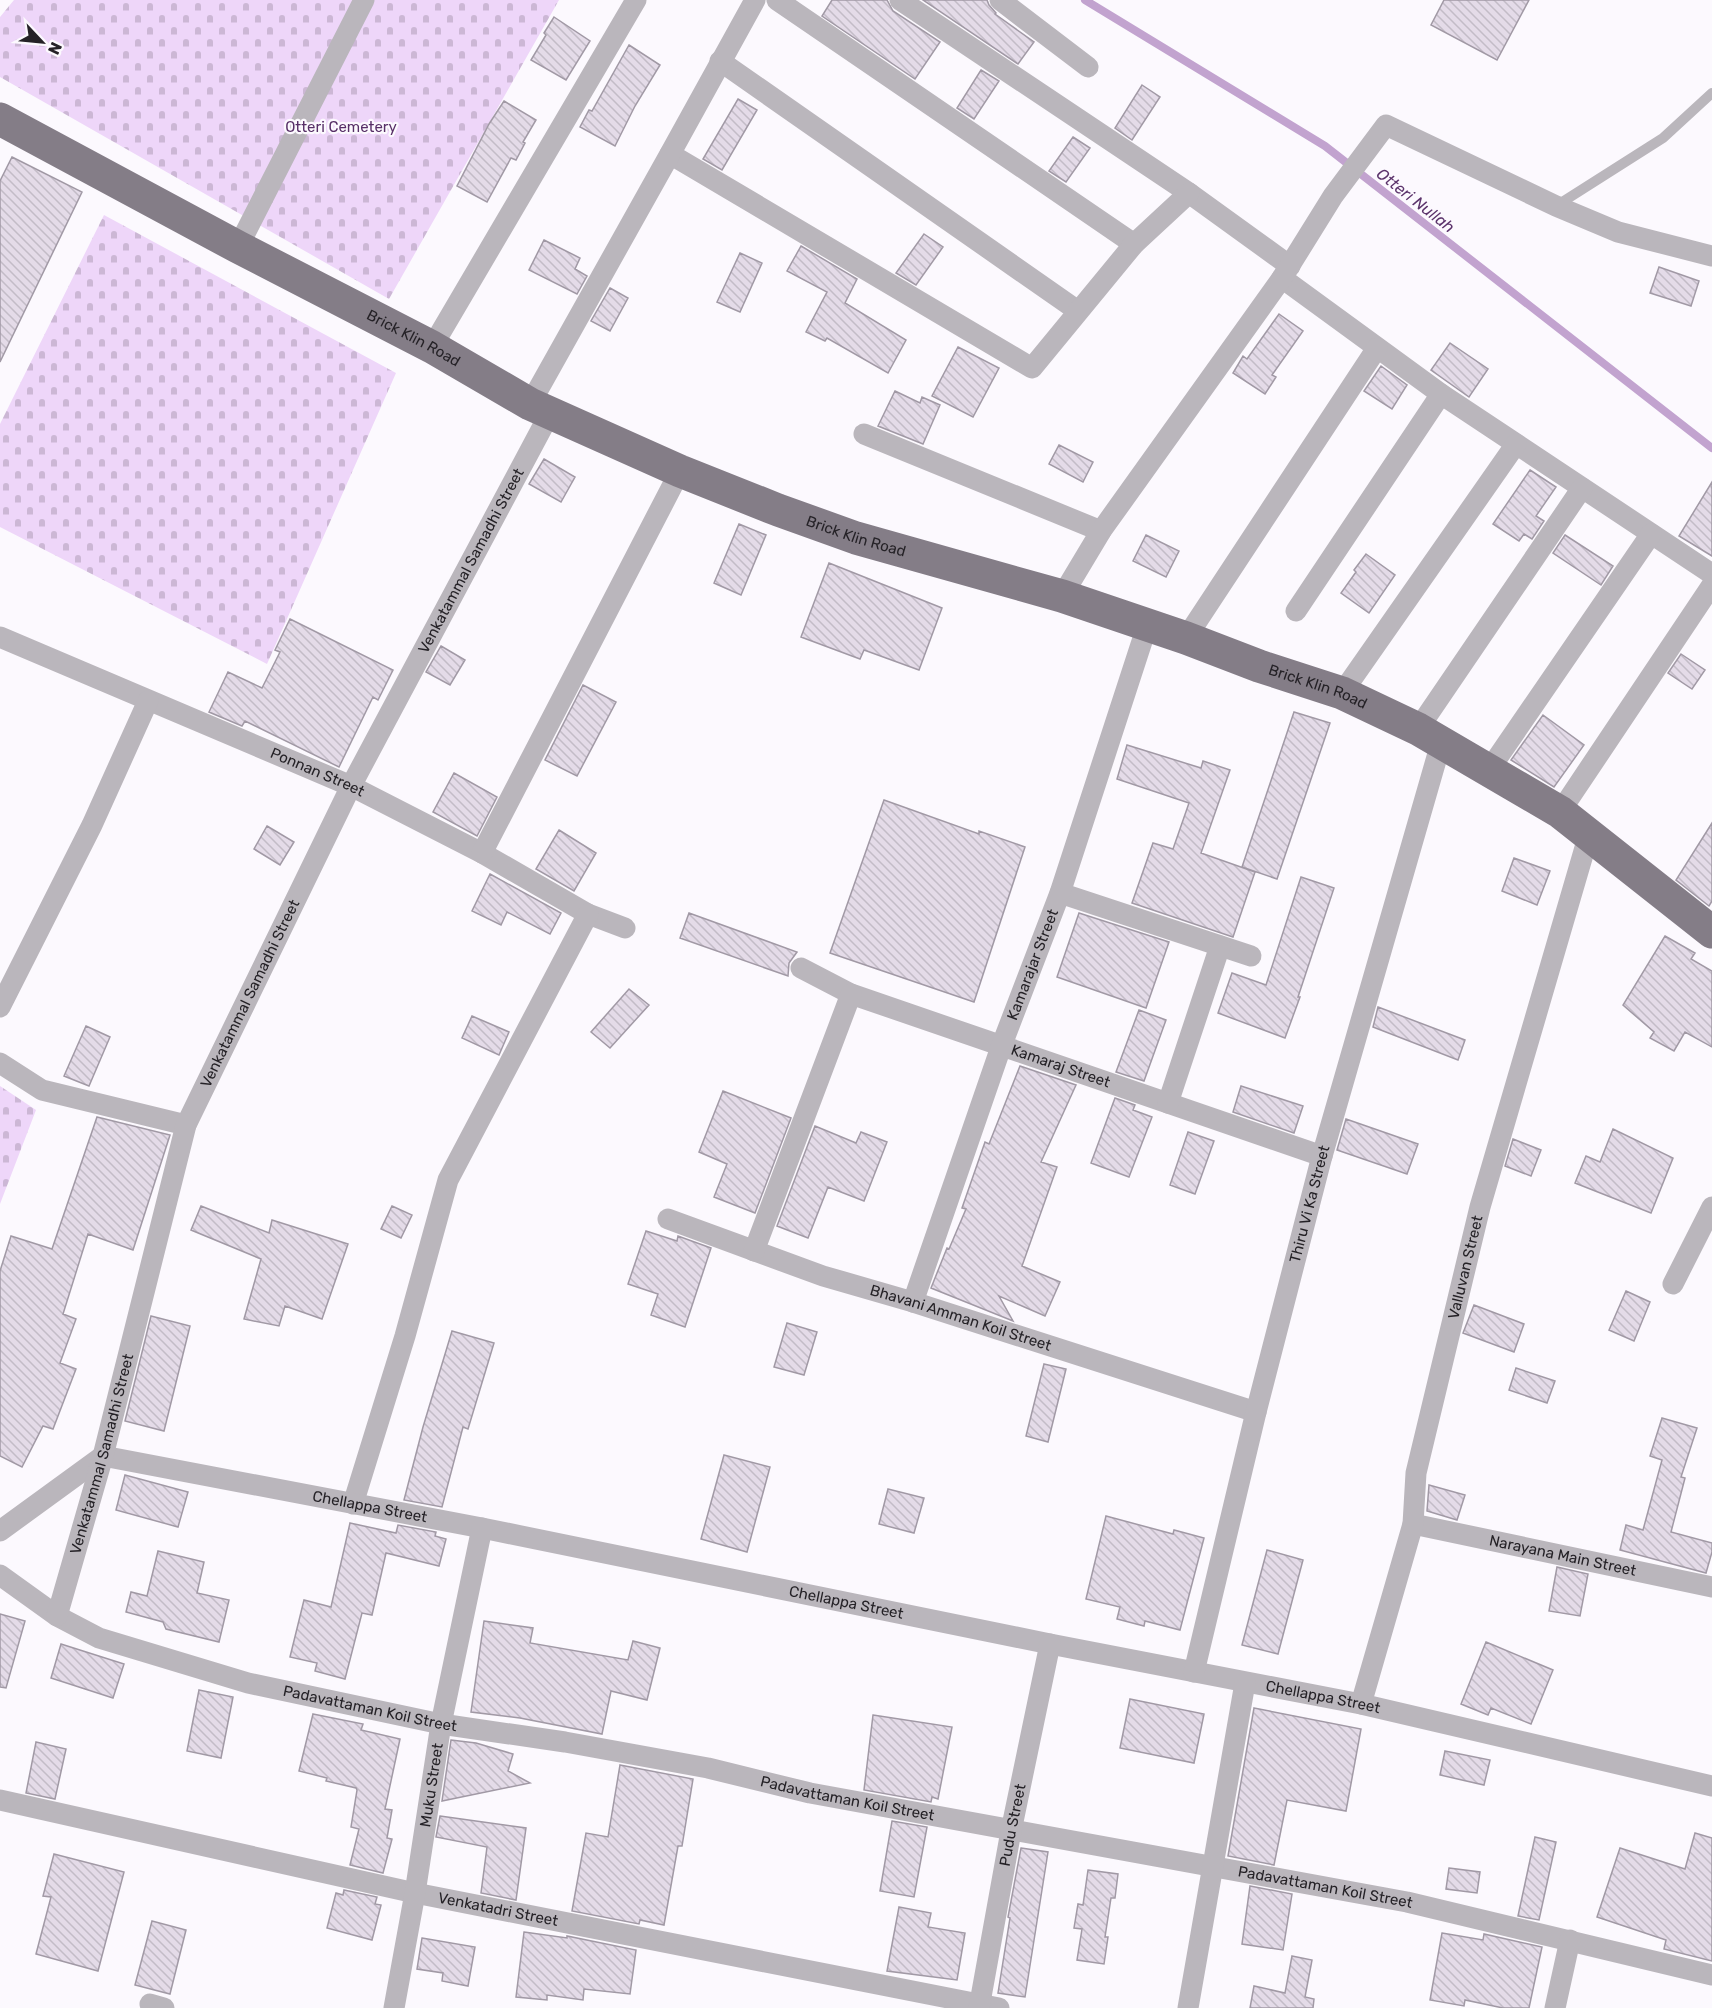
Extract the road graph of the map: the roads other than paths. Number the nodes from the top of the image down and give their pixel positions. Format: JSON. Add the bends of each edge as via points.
{"nodes":[{"id":1,"x":364,"y":0,"type":"edge"},
{"id":2,"x":636,"y":0,"type":"edge"},
{"id":3,"x":754,"y":0,"type":"edge"},
{"id":4,"x":777,"y":0,"type":"edge"},
{"id":5,"x":900,"y":0,"type":"edge"},
{"id":6,"x":1000,"y":0,"type":"edge"},
{"id":7,"x":720,"y":61,"type":"junction"},
{"id":8,"x":1088,"y":67,"type":"dead end"},
{"id":9,"x":1712,"y":93,"type":"edge"},
{"id":10,"x":0,"y":118,"type":"edge"},
{"id":11,"x":670,"y":154,"type":"junction"},
{"id":12,"x":1189,"y":193,"type":"junction"},
{"id":13,"x":1556,"y":206,"type":"junction"},
{"id":14,"x":1134,"y":244,"type":"junction"},
{"id":15,"x":238,"y":247,"type":"junction"},
{"id":16,"x":1712,"y":256,"type":"edge"},
{"id":17,"x":1286,"y":272,"type":"junction"},
{"id":18,"x":1078,"y":311,"type":"junction"},
{"id":19,"x":432,"y":347,"type":"junction"},
{"id":20,"x":1377,"y":348,"type":"junction"},
{"id":21,"x":1441,"y":394,"type":"junction"},
{"id":22,"x":540,"y":408,"type":"junction"},
{"id":23,"x":864,"y":434,"type":"dead end"},
{"id":24,"x":1516,"y":444,"type":"junction"},
{"id":25,"x":680,"y":471,"type":"junction"},
{"id":26,"x":1582,"y":488,"type":"junction"},
{"id":27,"x":1101,"y":531,"type":"junction"},
{"id":28,"x":1651,"y":534,"type":"junction"},
{"id":29,"x":1712,"y":574,"type":"edge"},
{"id":30,"x":1712,"y":585,"type":"edge"},
{"id":31,"x":1062,"y":596,"type":"junction"},
{"id":32,"x":1296,"y":611,"type":"dead end"},
{"id":33,"x":1147,"y":626,"type":"junction"},
{"id":34,"x":0,"y":637,"type":"edge"},
{"id":35,"x":1186,"y":638,"type":"junction"},
{"id":36,"x":1342,"y":693,"type":"junction"},
{"id":37,"x":148,"y":701,"type":"junction"},
{"id":38,"x":1430,"y":736,"type":"junction"},
{"id":39,"x":1489,"y":770,"type":"junction"},
{"id":40,"x":351,"y":786,"type":"junction"},
{"id":41,"x":1560,"y":812,"type":"junction"},
{"id":42,"x":1589,"y":834,"type":"junction"},
{"id":43,"x":482,"y":853,"type":"junction"},
{"id":44,"x":1060,"y":893,"type":"junction"},
{"id":45,"x":588,"y":914,"type":"junction"},
{"id":46,"x":625,"y":928,"type":"dead end"},
{"id":47,"x":1712,"y":932,"type":"edge"},
{"id":48,"x":1220,"y":946,"type":"junction"},
{"id":49,"x":1251,"y":956,"type":"dead end"},
{"id":50,"x":801,"y":968,"type":"dead end"},
{"id":51,"x":851,"y":994,"type":"junction"},
{"id":52,"x":0,"y":1007,"type":"edge"},
{"id":53,"x":1001,"y":1047,"type":"junction"},
{"id":54,"x":0,"y":1063,"type":"edge"},
{"id":55,"x":1168,"y":1103,"type":"junction"},
{"id":56,"x":186,"y":1125,"type":"junction"},
{"id":57,"x":1322,"y":1156,"type":"junction"},
{"id":58,"x":1712,"y":1207,"type":"edge"},
{"id":59,"x":668,"y":1219,"type":"dead end"},
{"id":60,"x":754,"y":1251,"type":"junction"},
{"id":61,"x":1673,"y":1284,"type":"dead end"},
{"id":62,"x":913,"y":1302,"type":"junction"},
{"id":63,"x":1256,"y":1412,"type":"junction"},
{"id":64,"x":103,"y":1456,"type":"junction"},
{"id":65,"x":353,"y":1504,"type":"junction"},
{"id":66,"x":1413,"y":1524,"type":"junction"},
{"id":67,"x":482,"y":1527,"type":"junction"},
{"id":68,"x":0,"y":1531,"type":"edge"},
{"id":69,"x":0,"y":1575,"type":"edge"},
{"id":70,"x":1712,"y":1587,"type":"edge"},
{"id":71,"x":57,"y":1616,"type":"junction"},
{"id":72,"x":1050,"y":1644,"type":"junction"},
{"id":73,"x":1194,"y":1672,"type":"junction"},
{"id":74,"x":1245,"y":1683,"type":"junction"},
{"id":75,"x":1361,"y":1704,"type":"junction"},
{"id":76,"x":441,"y":1724,"type":"junction"},
{"id":77,"x":1712,"y":1786,"type":"edge"},
{"id":78,"x":0,"y":1800,"type":"edge"},
{"id":79,"x":1011,"y":1831,"type":"junction"},
{"id":80,"x":1212,"y":1867,"type":"junction"},
{"id":81,"x":415,"y":1893,"type":"junction"},
{"id":82,"x":1570,"y":1940,"type":"junction"},
{"id":83,"x":1712,"y":1975,"type":"edge"},
{"id":84,"x":986,"y":2007,"type":"edge"},
{"id":85,"x":394,"y":2008,"type":"edge"},
{"id":86,"x":1188,"y":2008,"type":"edge"},
{"id":87,"x":1555,"y":2008,"type":"edge"}],
"edges":[{"from":1,"to":15,"type":"street"},
{"from":2,"to":19,"type":"street"},
{"from":3,"to":7,"type":"street","name":"Venkatammal Samadhi Street"},
{"from":4,"to":14,"type":"street"},
{"from":5,"to":12,"type":"street"},
{"from":6,"to":8,"type":"street"},
{"from":7,"to":11,"type":"street","name":"Venkatammal Samadhi Street"},
{"from":7,"to":18,"type":"street"},
{"from":9,"to":13,"type":"lane","via":[[1663,138]]},
{"from":10,"to":15,"type":"main road","name":"Brick Klin Road"},
{"from":11,"to":18,"type":"street","via":[[1032,368]]},
{"from":11,"to":22,"type":"street","name":"Venkatammal Samadhi Street"},
{"from":12,"to":14,"type":"street"},
{"from":12,"to":17,"type":"street"},
{"from":13,"to":16,"type":"street","via":[[1618,232]]},
{"from":13,"to":17,"type":"street","via":[[1386,125],[1333,196]]},
{"from":14,"to":18,"type":"street"},
{"from":15,"to":19,"type":"main road","name":"Brick Klin Road"},
{"from":17,"to":20,"type":"street"},
{"from":17,"to":27,"type":"street"},
{"from":19,"to":22,"type":"main road","name":"Brick Klin Road"},
{"from":20,"to":21,"type":"street"},
{"from":20,"to":35,"type":"street"},
{"from":21,"to":24,"type":"street"},
{"from":21,"to":32,"type":"street"},
{"from":22,"to":25,"type":"main road","name":"Brick Klin Road"},
{"from":22,"to":40,"type":"street","name":"Venkatammal Samadhi Street"},
{"from":23,"to":27,"type":"street"},
{"from":24,"to":26,"type":"street"},
{"from":24,"to":36,"type":"street"},
{"from":25,"to":31,"type":"main road","name":"Brick Klin Road","via":[[856,538]]},
{"from":25,"to":43,"type":"street"},
{"from":26,"to":28,"type":"street"},
{"from":26,"to":38,"type":"street","name":"Thiru Vi Ka Street"},
{"from":27,"to":31,"type":"street"},
{"from":28,"to":29,"type":"street"},
{"from":28,"to":39,"type":"street"},
{"from":30,"to":41,"type":"street"},
{"from":31,"to":33,"type":"main road","name":"Brick Klin Road"},
{"from":33,"to":35,"type":"main road","name":"Brick Klin Road"},
{"from":33,"to":44,"type":"street","name":"Kamarajar Street"},
{"from":34,"to":37,"type":"street","name":"Ponnan Street"},
{"from":35,"to":36,"type":"main road","name":"Brick Klin Road"},
{"from":36,"to":38,"type":"main road","name":"Brick Klin Road"},
{"from":37,"to":40,"type":"street","name":"Ponnan Street"},
{"from":37,"to":52,"type":"street","via":[[92,825]]},
{"from":38,"to":39,"type":"main road","name":"Brick Klin Road"},
{"from":38,"to":57,"type":"street","name":"Thiru Vi Ka Street"},
{"from":39,"to":41,"type":"main road","name":"Brick Klin Road"},
{"from":40,"to":43,"type":"street","name":"Ponnan Street"},
{"from":40,"to":56,"type":"street","name":"Venkatammal Samadhi Street"},
{"from":41,"to":42,"type":"main road","name":"Brick Klin Road"},
{"from":42,"to":47,"type":"main road","name":"Brick Klin Road"},
{"from":42,"to":66,"type":"street","name":"Valluvan Street","via":[[1480,1207],[1416,1473]]},
{"from":43,"to":45,"type":"street","name":"Ponnan Street"},
{"from":44,"to":48,"type":"street"},
{"from":44,"to":53,"type":"street","name":"Kamarajar Street"},
{"from":45,"to":46,"type":"street","name":"Ponnan Street"},
{"from":45,"to":65,"type":"street","via":[[448,1179]]},
{"from":48,"to":49,"type":"street"},
{"from":48,"to":55,"type":"street"},
{"from":50,"to":51,"type":"street","name":"Kamaraj Street"},
{"from":51,"to":53,"type":"street","name":"Kamaraj Street"},
{"from":51,"to":60,"type":"street"},
{"from":53,"to":55,"type":"street","name":"Kamaraj Street"},
{"from":53,"to":62,"type":"street","name":"Kamarajar Street"},
{"from":54,"to":56,"type":"street","via":[[42,1090]]},
{"from":55,"to":57,"type":"street","name":"Kamaraj Street"},
{"from":56,"to":64,"type":"street","name":"Venkatammal Samadhi Street"},
{"from":57,"to":63,"type":"street","name":"Thiru Vi Ka Street"},
{"from":58,"to":61,"type":"street"},
{"from":59,"to":60,"type":"street","name":"Bhavani Amman Koil Street"},
{"from":60,"to":62,"type":"street","name":"Bhavani Amman Koil Street"},
{"from":62,"to":63,"type":"street","name":"Bhavani Amman Koil Street"},
{"from":63,"to":73,"type":"street","name":"Thiru Vi Ka Street"},
{"from":64,"to":65,"type":"street","name":"Chellappa Street"},
{"from":64,"to":68,"type":"street"},
{"from":64,"to":71,"type":"street","name":"Venkatammal Samadhi Street"},
{"from":65,"to":67,"type":"street","name":"Chellappa Street"},
{"from":66,"to":70,"type":"street","name":"Narayana Main Street"},
{"from":66,"to":75,"type":"street","name":"Valluvan Street"},
{"from":67,"to":72,"type":"street","name":"Chellappa Street"},
{"from":67,"to":76,"type":"street","name":"Muku Street"},
{"from":69,"to":71,"type":"street","name":"Padavattaman Koil Street"},
{"from":71,"to":76,"type":"street","name":"Padavattaman Koil Street","via":[[99,1638],[248,1683]]},
{"from":72,"to":73,"type":"street","name":"Chellappa Street"},
{"from":72,"to":79,"type":"street","name":"Pudu Street"},
{"from":73,"to":74,"type":"street","name":"Chellappa Street"},
{"from":74,"to":75,"type":"street","name":"Chellappa Street"},
{"from":74,"to":80,"type":"street"},
{"from":75,"to":77,"type":"street","name":"Chellappa Street"},
{"from":76,"to":79,"type":"street","name":"Padavattaman Koil Street","via":[[708,1768],[810,1793]]},
{"from":76,"to":81,"type":"street","name":"Muku Street"},
{"from":78,"to":81,"type":"street","name":"Venkatadri Street"},
{"from":79,"to":80,"type":"street","name":"Padavattaman Koil Street"},
{"from":79,"to":84,"type":"street","name":"Pudu Street"},
{"from":80,"to":82,"type":"street","name":"Padavattaman Koil Street","via":[[1407,1902]]},
{"from":80,"to":86,"type":"street"},
{"from":81,"to":84,"type":"street","name":"Venkatadri Street"},
{"from":81,"to":85,"type":"street","name":"Muku Street"},
{"from":82,"to":83,"type":"street","name":"Padavattaman Koil Street"},
{"from":82,"to":87,"type":"street"}]}
